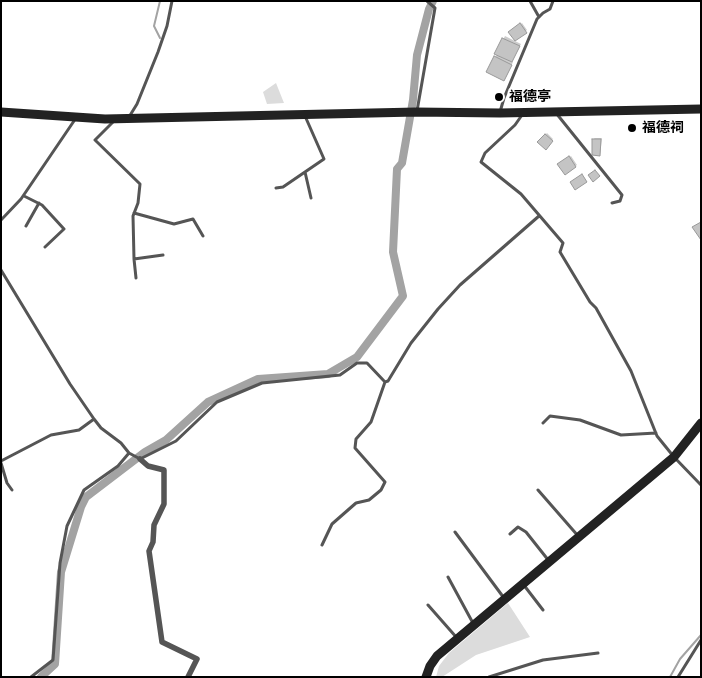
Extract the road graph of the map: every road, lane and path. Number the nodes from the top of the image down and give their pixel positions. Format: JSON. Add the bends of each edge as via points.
{"nodes":[{"id":1,"x":172,"y":1,"type":"edge"},
{"id":2,"x":427,"y":1,"type":"edge"},
{"id":3,"x":530,"y":1,"type":"edge"},
{"id":4,"x":553,"y":1,"type":"edge"},
{"id":5,"x":539,"y":17,"type":"junction"},
{"id":6,"x":701,"y":109,"type":"edge"},
{"id":7,"x":416,"y":112,"type":"junction"},
{"id":8,"x":524,"y":112,"type":"junction"},
{"id":9,"x":555,"y":112,"type":"junction"},
{"id":10,"x":500,"y":113,"type":"junction"},
{"id":11,"x":4,"y":114,"type":"edge"},
{"id":12,"x":304,"y":115,"type":"junction"},
{"id":13,"x":76,"y":118,"type":"junction"},
{"id":14,"x":116,"y":118,"type":"junction"},
{"id":15,"x":128,"y":118,"type":"junction"},
{"id":16,"x":305,"y":172,"type":"junction"},
{"id":17,"x":276,"y":188,"type":"dead end"},
{"id":18,"x":24,"y":196,"type":"junction"},
{"id":19,"x":311,"y":198,"type":"dead end"},
{"id":20,"x":39,"y":203,"type":"junction"},
{"id":21,"x":612,"y":203,"type":"dead end"},
{"id":22,"x":134,"y":213,"type":"junction"},
{"id":23,"x":539,"y":216,"type":"junction"},
{"id":24,"x":1,"y":220,"type":"edge"},
{"id":25,"x":26,"y":226,"type":"dead end"},
{"id":26,"x":203,"y":236,"type":"dead end"},
{"id":27,"x":45,"y":246,"type":"dead end"},
{"id":28,"x":163,"y":255,"type":"dead end"},
{"id":29,"x":134,"y":259,"type":"junction"},
{"id":30,"x":1,"y":270,"type":"edge"},
{"id":31,"x":136,"y":278,"type":"dead end"},
{"id":32,"x":385,"y":382,"type":"junction"},
{"id":33,"x":94,"y":419,"type":"junction"},
{"id":34,"x":543,"y":423,"type":"dead end"},
{"id":35,"x":701,"y":423,"type":"edge"},
{"id":36,"x":656,"y":432,"type":"junction"},
{"id":37,"x":129,"y":453,"type":"junction"},
{"id":38,"x":674,"y":457,"type":"junction"},
{"id":39,"x":140,"y":459,"type":"junction"},
{"id":40,"x":1,"y":462,"type":"edge"},
{"id":41,"x":701,"y":485,"type":"edge"},
{"id":42,"x":12,"y":490,"type":"dead end"},
{"id":43,"x":538,"y":490,"type":"dead end"},
{"id":44,"x":456,"y":532,"type":"dead end"},
{"id":45,"x":510,"y":534,"type":"dead end"},
{"id":46,"x":579,"y":537,"type":"junction"},
{"id":47,"x":322,"y":545,"type":"dead end"},
{"id":48,"x":549,"y":562,"type":"junction"},
{"id":49,"x":448,"y":577,"type":"dead end"},
{"id":50,"x":523,"y":584,"type":"junction"},
{"id":51,"x":505,"y":599,"type":"junction"},
{"id":52,"x":428,"y":605,"type":"dead end"},
{"id":53,"x":543,"y":610,"type":"dead end"},
{"id":54,"x":474,"y":625,"type":"junction"},
{"id":55,"x":458,"y":638,"type":"junction"},
{"id":56,"x":701,"y":640,"type":"edge"},
{"id":57,"x":598,"y":652,"type":"dead end"},
{"id":58,"x":31,"y":677,"type":"edge"},
{"id":59,"x":188,"y":677,"type":"edge"},
{"id":60,"x":426,"y":677,"type":"edge"},
{"id":61,"x":490,"y":677,"type":"edge"},
{"id":62,"x":678,"y":677,"type":"edge"}],
"edges":[{"from":1,"to":15,"type":"lane","via":[[158,52]]},
{"from":2,"to":7,"type":"lane","via":[[435,8]]},
{"from":3,"to":5,"type":"lane"},
{"from":4,"to":5,"type":"lane","via":[[550,9]]},
{"from":5,"to":10,"type":"lane"},
{"from":6,"to":9,"type":"main road"},
{"from":7,"to":10,"type":"main road"},
{"from":7,"to":12,"type":"main road"},
{"from":8,"to":9,"type":"main road"},
{"from":8,"to":10,"type":"main road"},
{"from":8,"to":23,"type":"lane","via":[[485,153],[481,162],[521,194]]},
{"from":9,"to":21,"type":"lane","via":[[622,195],[620,201]]},
{"from":11,"to":13,"type":"main road"},
{"from":12,"to":15,"type":"main road"},
{"from":12,"to":16,"type":"lane","via":[[324,159]]},
{"from":13,"to":14,"type":"main road"},
{"from":13,"to":18,"type":"lane"},
{"from":14,"to":15,"type":"main road"},
{"from":14,"to":22,"type":"lane","via":[[95,140],[140,184]]},
{"from":16,"to":17,"type":"lane","via":[[283,187]]},
{"from":16,"to":19,"type":"lane"},
{"from":18,"to":20,"type":"lane"},
{"from":18,"to":24,"type":"lane"},
{"from":20,"to":25,"type":"lane"},
{"from":20,"to":27,"type":"lane","via":[[64,229]]},
{"from":22,"to":26,"type":"lane","via":[[174,224],[193,219]]},
{"from":22,"to":29,"type":"lane"},
{"from":23,"to":32,"type":"lane","via":[[438,308],[410,342]]},
{"from":23,"to":36,"type":"lane","via":[[563,243],[560,252],[631,371]]},
{"from":28,"to":29,"type":"lane"},
{"from":29,"to":31,"type":"lane"},
{"from":30,"to":33,"type":"lane"},
{"from":32,"to":39,"type":"lane","via":[[367,363],[357,363],[340,375],[262,382],[217,402],[176,441]]},
{"from":32,"to":47,"type":"lane","via":[[371,422],[356,439],[355,448],[385,482],[369,500],[356,503],[332,524]]},
{"from":33,"to":37,"type":"lane"},
{"from":33,"to":40,"type":"lane","via":[[79,430],[51,435]]},
{"from":34,"to":36,"type":"lane","via":[[550,416],[580,420],[621,435]]},
{"from":35,"to":38,"type":"main road"},
{"from":36,"to":38,"type":"lane"},
{"from":37,"to":39,"type":"lane"},
{"from":37,"to":58,"type":"lane","via":[[118,466],[84,490],[67,526],[60,563],[53,660]]},
{"from":38,"to":41,"type":"lane"},
{"from":38,"to":46,"type":"main road"},
{"from":39,"to":59,"type":"street","via":[[148,466],[164,470],[164,504],[154,524],[149,551],[162,642],[197,659]]},
{"from":40,"to":42,"type":"lane"},
{"from":43,"to":46,"type":"lane"},
{"from":44,"to":51,"type":"lane"},
{"from":45,"to":48,"type":"lane","via":[[518,527],[526,532]]},
{"from":46,"to":48,"type":"main road"},
{"from":48,"to":50,"type":"main road"},
{"from":49,"to":54,"type":"lane"},
{"from":50,"to":51,"type":"main road"},
{"from":50,"to":53,"type":"lane"},
{"from":51,"to":54,"type":"main road"},
{"from":52,"to":55,"type":"lane"},
{"from":54,"to":55,"type":"main road"},
{"from":55,"to":60,"type":"main road","via":[[437,656]]},
{"from":56,"to":62,"type":"lane"},
{"from":57,"to":61,"type":"lane","via":[[543,660]]}]}
